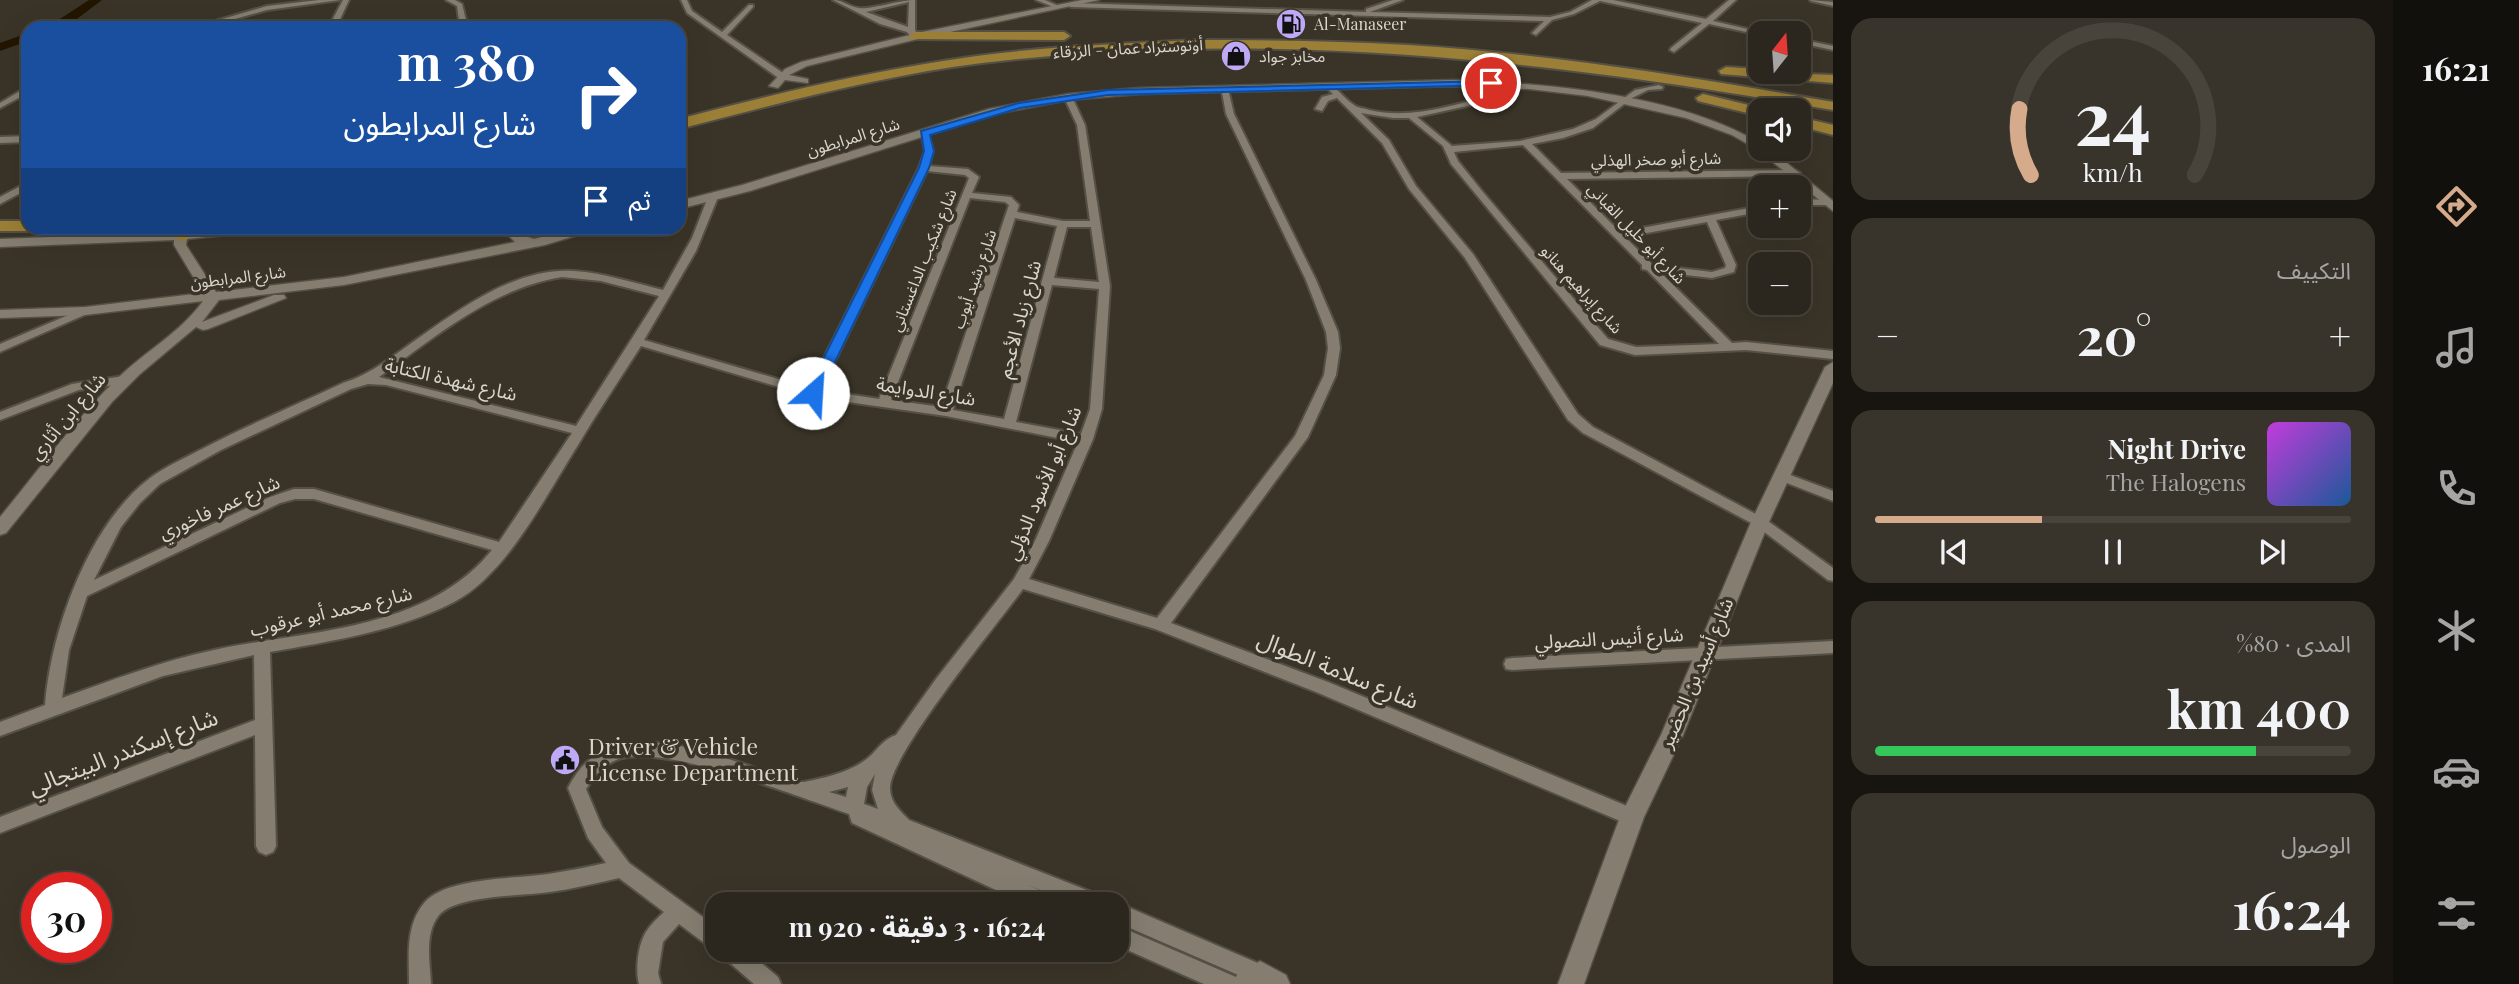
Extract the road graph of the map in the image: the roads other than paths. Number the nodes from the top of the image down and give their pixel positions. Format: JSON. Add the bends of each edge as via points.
{"nodes":[{"id":1,"x":337,"y":0,"type":"edge"},
{"id":2,"x":346,"y":0,"type":"edge"},
{"id":3,"x":449,"y":0,"type":"edge"},
{"id":4,"x":684,"y":0,"type":"edge"},
{"id":5,"x":836,"y":0,"type":"edge"},
{"id":6,"x":911,"y":0,"type":"edge"},
{"id":7,"x":1039,"y":0,"type":"edge"},
{"id":8,"x":1094,"y":0,"type":"edge"},
{"id":9,"x":1145,"y":0,"type":"edge"},
{"id":10,"x":1254,"y":0,"type":"edge"},
{"id":11,"x":1400,"y":0,"type":"edge"},
{"id":12,"x":1597,"y":0,"type":"edge"},
{"id":13,"x":1603,"y":0,"type":"edge"},
{"id":14,"x":1733,"y":0,"type":"edge"},
{"id":15,"x":1812,"y":0,"type":"edge"},
{"id":16,"x":1833,"y":4,"type":"edge"},
{"id":17,"x":1071,"y":5,"type":"junction"},
{"id":18,"x":751,"y":6,"type":"dead end"},
{"id":19,"x":1058,"y":7,"type":"junction"},
{"id":20,"x":1162,"y":7,"type":"junction"},
{"id":21,"x":1219,"y":9,"type":"junction"},
{"id":22,"x":859,"y":11,"type":"junction"},
{"id":23,"x":1356,"y":14,"type":"junction"},
{"id":24,"x":1550,"y":19,"type":"junction"},
{"id":25,"x":220,"y":21,"type":"edge"},
{"id":26,"x":336,"y":21,"type":"edge"},
{"id":27,"x":463,"y":21,"type":"edge"},
{"id":28,"x":1704,"y":22,"type":"junction"},
{"id":29,"x":1748,"y":30,"type":"edge"},
{"id":30,"x":950,"y":33,"type":"junction"},
{"id":31,"x":1536,"y":33,"type":"dead end"},
{"id":32,"x":913,"y":34,"type":"junction"},
{"id":33,"x":722,"y":36,"type":"junction"},
{"id":34,"x":1811,"y":43,"type":"edge"},
{"id":35,"x":1157,"y":44,"type":"junction"},
{"id":36,"x":1127,"y":45,"type":"junction"},
{"id":37,"x":1833,"y":47,"type":"edge"},
{"id":38,"x":1674,"y":50,"type":"dead end"},
{"id":39,"x":1016,"y":55,"type":"junction"},
{"id":40,"x":1057,"y":57,"type":"dead end"},
{"id":41,"x":1528,"y":58,"type":"junction"},
{"id":42,"x":1587,"y":58,"type":"junction"},
{"id":43,"x":1833,"y":79,"type":"edge"},
{"id":44,"x":778,"y":81,"type":"junction"},
{"id":45,"x":1503,"y":84,"type":"junction"},
{"id":46,"x":1636,"y":85,"type":"junction"},
{"id":47,"x":804,"y":86,"type":"junction"},
{"id":48,"x":847,"y":89,"type":"dead end"},
{"id":49,"x":1224,"y":89,"type":"junction"},
{"id":50,"x":1335,"y":91,"type":"junction"},
{"id":51,"x":21,"y":94,"type":"edge"},
{"id":52,"x":732,"y":95,"type":"dead end"},
{"id":53,"x":1068,"y":97,"type":"junction"},
{"id":54,"x":1833,"y":98,"type":"edge"},
{"id":55,"x":1622,"y":100,"type":"junction"},
{"id":56,"x":0,"y":106,"type":"edge"},
{"id":57,"x":1833,"y":106,"type":"edge"},
{"id":58,"x":1320,"y":109,"type":"dead end"},
{"id":59,"x":1355,"y":109,"type":"junction"},
{"id":60,"x":1748,"y":109,"type":"edge"},
{"id":61,"x":1413,"y":118,"type":"junction"},
{"id":62,"x":686,"y":122,"type":"edge"},
{"id":63,"x":1811,"y":124,"type":"edge"},
{"id":64,"x":1833,"y":130,"type":"edge"},
{"id":65,"x":924,"y":133,"type":"junction"},
{"id":66,"x":21,"y":139,"type":"edge"},
{"id":67,"x":0,"y":140,"type":"edge"},
{"id":68,"x":1748,"y":140,"type":"edge"},
{"id":69,"x":1524,"y":141,"type":"junction"},
{"id":70,"x":1450,"y":149,"type":"junction"},
{"id":71,"x":1779,"y":161,"type":"edge"},
{"id":72,"x":924,"y":168,"type":"junction"},
{"id":73,"x":1795,"y":173,"type":"junction"},
{"id":74,"x":1560,"y":176,"type":"junction"},
{"id":75,"x":21,"y":189,"type":"edge"},
{"id":76,"x":966,"y":195,"type":"junction"},
{"id":77,"x":713,"y":197,"type":"junction"},
{"id":78,"x":0,"y":201,"type":"edge"},
{"id":79,"x":686,"y":203,"type":"edge"},
{"id":80,"x":1811,"y":203,"type":"edge"},
{"id":81,"x":1831,"y":205,"type":"edge"},
{"id":82,"x":0,"y":211,"type":"edge"},
{"id":83,"x":21,"y":211,"type":"edge"},
{"id":84,"x":1748,"y":212,"type":"edge"},
{"id":85,"x":1012,"y":214,"type":"junction"},
{"id":86,"x":1711,"y":220,"type":"junction"},
{"id":87,"x":1063,"y":224,"type":"junction"},
{"id":88,"x":1095,"y":224,"type":"junction"},
{"id":89,"x":0,"y":226,"type":"edge"},
{"id":90,"x":21,"y":226,"type":"edge"},
{"id":91,"x":133,"y":235,"type":"edge"},
{"id":92,"x":182,"y":235,"type":"edge"},
{"id":93,"x":512,"y":235,"type":"edge"},
{"id":94,"x":520,"y":235,"type":"edge"},
{"id":95,"x":550,"y":235,"type":"edge"},
{"id":96,"x":1620,"y":235,"type":"junction"},
{"id":97,"x":0,"y":243,"type":"edge"},
{"id":98,"x":530,"y":243,"type":"junction"},
{"id":99,"x":477,"y":253,"type":"junction"},
{"id":100,"x":1646,"y":267,"type":"junction"},
{"id":101,"x":344,"y":281,"type":"junction"},
{"id":102,"x":1047,"y":281,"type":"junction"},
{"id":103,"x":1105,"y":286,"type":"junction"},
{"id":104,"x":248,"y":294,"type":"junction"},
{"id":105,"x":666,"y":294,"type":"junction"},
{"id":106,"x":213,"y":298,"type":"junction"},
{"id":107,"x":155,"y":304,"type":"junction"},
{"id":108,"x":85,"y":311,"type":"junction"},
{"id":109,"x":0,"y":314,"type":"edge"},
{"id":110,"x":203,"y":326,"type":"junction"},
{"id":111,"x":181,"y":335,"type":"junction"},
{"id":112,"x":639,"y":342,"type":"junction"},
{"id":113,"x":1728,"y":346,"type":"junction"},
{"id":114,"x":0,"y":348,"type":"edge"},
{"id":115,"x":1833,"y":355,"type":"edge"},
{"id":116,"x":1833,"y":367,"type":"edge"},
{"id":117,"x":124,"y":380,"type":"junction"},
{"id":118,"x":367,"y":380,"type":"junction"},
{"id":119,"x":813,"y":393,"type":"junction"},
{"id":120,"x":883,"y":404,"type":"junction"},
{"id":121,"x":946,"y":412,"type":"junction"},
{"id":122,"x":0,"y":416,"type":"edge"},
{"id":123,"x":1009,"y":424,"type":"junction"},
{"id":124,"x":579,"y":431,"type":"junction"},
{"id":125,"x":1086,"y":439,"type":"junction"},
{"id":126,"x":1782,"y":476,"type":"junction"},
{"id":127,"x":1833,"y":496,"type":"edge"},
{"id":128,"x":1760,"y":522,"type":"junction"},
{"id":129,"x":0,"y":529,"type":"edge"},
{"id":130,"x":502,"y":548,"type":"junction"},
{"id":131,"x":1833,"y":576,"type":"edge"},
{"id":132,"x":1020,"y":582,"type":"junction"},
{"id":133,"x":79,"y":593,"type":"junction"},
{"id":134,"x":1161,"y":625,"type":"junction"},
{"id":135,"x":262,"y":647,"type":"junction"},
{"id":136,"x":1833,"y":647,"type":"edge"},
{"id":137,"x":1704,"y":654,"type":"junction"},
{"id":138,"x":1512,"y":664,"type":"dead end"},
{"id":139,"x":53,"y":709,"type":"junction"},
{"id":140,"x":264,"y":724,"type":"junction"},
{"id":141,"x":912,"y":726,"type":"junction"},
{"id":142,"x":0,"y":729,"type":"edge"},
{"id":143,"x":874,"y":763,"type":"junction"},
{"id":144,"x":793,"y":787,"type":"junction"},
{"id":145,"x":855,"y":806,"type":"junction"},
{"id":146,"x":1632,"y":817,"type":"junction"},
{"id":147,"x":0,"y":825,"type":"edge"},
{"id":148,"x":902,"y":825,"type":"junction"},
{"id":149,"x":266,"y":846,"type":"dead end"},
{"id":150,"x":622,"y":869,"type":"junction"},
{"id":151,"x":1022,"y":892,"type":"edge"},
{"id":152,"x":1068,"y":892,"type":"edge"},
{"id":153,"x":678,"y":911,"type":"junction"},
{"id":154,"x":1129,"y":918,"type":"edge"},
{"id":155,"x":705,"y":931,"type":"edge"},
{"id":156,"x":1129,"y":941,"type":"edge"},
{"id":157,"x":744,"y":962,"type":"edge"},
{"id":158,"x":1261,"y":981,"type":"edge"},
{"id":159,"x":420,"y":984,"type":"edge"},
{"id":160,"x":650,"y":984,"type":"edge"},
{"id":161,"x":770,"y":984,"type":"edge"},
{"id":162,"x":1228,"y":984,"type":"edge"},
{"id":163,"x":1571,"y":984,"type":"edge"}],
"edges":[{"from":1,"to":25,"type":"street","via":[[267,8]]},
{"from":2,"to":26,"type":"street"},
{"from":3,"to":27,"type":"street","via":[[460,5]]},
{"from":4,"to":33,"type":"street","via":[[689,12]]},
{"from":5,"to":22,"type":"street"},
{"from":6,"to":22,"type":"street"},
{"from":6,"to":32,"type":"street"},
{"from":7,"to":19,"type":"street"},
{"from":8,"to":17,"type":"street"},
{"from":9,"to":20,"type":"street"},
{"from":10,"to":21,"type":"street"},
{"from":11,"to":23,"type":"street"},
{"from":12,"to":24,"type":"street"},
{"from":13,"to":28,"type":"street"},
{"from":14,"to":28,"type":"street"},
{"from":15,"to":16,"type":"street"},
{"from":17,"to":19,"type":"street"},
{"from":17,"to":20,"type":"street"},
{"from":18,"to":33,"type":"street"},
{"from":19,"to":30,"type":"street"},
{"from":20,"to":21,"type":"street"},
{"from":21,"to":23,"type":"street"},
{"from":22,"to":32,"type":"street"},
{"from":23,"to":24,"type":"street"},
{"from":24,"to":31,"type":"street"},
{"from":28,"to":29,"type":"street"},
{"from":28,"to":38,"type":"street"},
{"from":30,"to":32,"type":"highway"},
{"from":30,"to":36,"type":"highway"},
{"from":32,"to":44,"type":"street","via":[[799,66]]},
{"from":33,"to":44,"type":"street"},
{"from":34,"to":37,"type":"street"},
{"from":35,"to":36,"type":"highway"},
{"from":35,"to":39,"type":"highway","name":"أوتوستراد عمان - الزرقاء"},
{"from":35,"to":41,"type":"highway","name":"أوتوستراد عمان - الزرقاء","via":[[1405,48]]},
{"from":36,"to":42,"type":"highway","name":"أوتوستراد عمان - الزرقاء","via":[[1240,35],[1348,38]]},
{"from":36,"to":47,"type":"highway","name":"أوتوستراد عمان - الزرقاء","via":[[976,51]]},
{"from":39,"to":40,"type":"highway"},
{"from":39,"to":47,"type":"highway","name":"أوتوستراد عمان - الزرقاء"},
{"from":41,"to":46,"type":"highway"},
{"from":41,"to":57,"type":"highway","name":"أوتوستراد عمان - الزرقاء","via":[[1685,79]]},
{"from":42,"to":43,"type":"highway"},
{"from":42,"to":54,"type":"highway","name":"أوتوستراد عمان - الزرقاء"},
{"from":44,"to":47,"type":"highway","name":"أوتوستراد عمان - الزرقاء"},
{"from":44,"to":52,"type":"highway","name":"أوتوستراد عمان - الزرقاء"},
{"from":45,"to":50,"type":"street","name":"شارع المرابطون"},
{"from":45,"to":55,"type":"street","name":"شارع المرابطون"},
{"from":45,"to":61,"type":"street","via":[[1504,91],[1496,97]]},
{"from":46,"to":55,"type":"street"},
{"from":46,"to":60,"type":"highway"},
{"from":47,"to":48,"type":"highway"},
{"from":47,"to":62,"type":"highway","name":"أوتوستراد عمان - الزرقاء"},
{"from":49,"to":50,"type":"street","name":"شارع المرابطون"},
{"from":49,"to":53,"type":"street","name":"شارع المرابطون"},
{"from":49,"to":134,"type":"street","via":[[1230,114],[1311,280],[1334,348],[1330,375],[1301,437]]},
{"from":50,"to":58,"type":"street"},
{"from":50,"to":59,"type":"street"},
{"from":51,"to":56,"type":"street"},
{"from":53,"to":65,"type":"street","name":"شارع المرابطون","via":[[993,111]]},
{"from":53,"to":88,"type":"street","name":"شارع أبو الأسود الدؤلي","via":[[1081,125]]},
{"from":55,"to":68,"type":"street","via":[[1703,120]]},
{"from":55,"to":69,"type":"street","via":[[1586,127]]},
{"from":59,"to":61,"type":"street"},
{"from":59,"to":128,"type":"street","via":[[1386,142],[1418,195],[1480,272],[1573,417],[1588,430]]},
{"from":61,"to":70,"type":"street","name":"شارع إبراهيم هنانو"},
{"from":63,"to":64,"type":"highway"},
{"from":65,"to":72,"type":"street","name":"شارع شكيب الداغستاني","via":[[929,151]]},
{"from":65,"to":77,"type":"street","name":"شارع المرابطون"},
{"from":66,"to":67,"type":"street"},
{"from":69,"to":70,"type":"street"},
{"from":69,"to":74,"type":"street","name":"شارع أبو خليل القباني"},
{"from":70,"to":113,"type":"street","name":"شارع إبراهيم هنانو","via":[[1454,162],[1604,342],[1635,351]]},
{"from":71,"to":73,"type":"street"},
{"from":72,"to":76,"type":"street","name":"شارع شكيب الداغستاني","via":[[971,173],[974,177]]},
{"from":72,"to":119,"type":"street","name":"شارع شكيب الداغستاني"},
{"from":73,"to":74,"type":"street","name":"شارع أبو صخر الهذلي"},
{"from":73,"to":81,"type":"street"},
{"from":74,"to":96,"type":"street","name":"شارع أبو خليل القباني"},
{"from":75,"to":78,"type":"street"},
{"from":76,"to":85,"type":"street","name":"شارع رشيد أيوب","via":[[1012,201]]},
{"from":76,"to":120,"type":"street","name":"شارع شكيب الداغستاني"},
{"from":77,"to":79,"type":"street","name":"شارع المرابطون"},
{"from":77,"to":105,"type":"street","name":"شارع محمد أبو عرقوب","via":[[705,226]]},
{"from":80,"to":81,"type":"street"},
{"from":82,"to":83,"type":"highway"},
{"from":84,"to":86,"type":"street"},
{"from":85,"to":87,"type":"street"},
{"from":85,"to":121,"type":"street","name":"شارع رشيد أيوب"},
{"from":86,"to":96,"type":"street"},
{"from":86,"to":100,"type":"street","via":[[1731,265],[1727,272],[1712,275]]},
{"from":87,"to":88,"type":"street"},
{"from":87,"to":102,"type":"street","name":"شارع زياد الأعجم"},
{"from":88,"to":103,"type":"street","name":"شارع أبو الأسود الدؤلي"},
{"from":89,"to":90,"type":"highway"},
{"from":91,"to":97,"type":"street"},
{"from":92,"to":106,"type":"street","via":[[180,245]]},
{"from":93,"to":99,"type":"street","name":"شارع المرابطون"},
{"from":94,"to":98,"type":"street"},
{"from":95,"to":98,"type":"street","name":"شارع المرابطون"},
{"from":96,"to":100,"type":"street","name":"شارع أبو خليل القباني"},
{"from":98,"to":99,"type":"street","name":"شارع المرابطون"},
{"from":99,"to":101,"type":"street","name":"شارع المرابطون"},
{"from":100,"to":113,"type":"street","name":"شارع أبو خليل القباني"},
{"from":101,"to":104,"type":"street","name":"شارع المرابطون"},
{"from":101,"to":110,"type":"street","via":[[259,304]]},
{"from":102,"to":103,"type":"street"},
{"from":102,"to":123,"type":"street","name":"شارع زياد الأعجم"},
{"from":103,"to":125,"type":"street","name":"شارع أبو الأسود الدؤلي","via":[[1096,409]]},
{"from":104,"to":106,"type":"street","name":"شارع المرابطون"},
{"from":104,"to":110,"type":"street","name":"شارع ابن أثاري"},
{"from":105,"to":112,"type":"street","name":"شارع محمد أبو عرقوب"},
{"from":105,"to":118,"type":"street","via":[[573,274],[536,277],[460,316]]},
{"from":106,"to":107,"type":"street","name":"شارع المرابطون"},
{"from":106,"to":111,"type":"street","name":"شارع ابن أثاري"},
{"from":107,"to":108,"type":"street","name":"شارع المرابطون"},
{"from":107,"to":111,"type":"street","via":[[180,309],[186,315],[188,322]]},
{"from":108,"to":109,"type":"street","name":"شارع المرابطون"},
{"from":108,"to":114,"type":"street"},
{"from":110,"to":111,"type":"street","name":"شارع ابن أثاري"},
{"from":111,"to":117,"type":"street","name":"شارع ابن أثاري"},
{"from":112,"to":119,"type":"street","name":"شارع الدوايمة"},
{"from":112,"to":124,"type":"street","name":"شارع محمد أبو عرقوب"},
{"from":113,"to":115,"type":"street","name":"شارع إبراهيم هنانو"},
{"from":116,"to":126,"type":"street","name":"شارع أسيد بن الحضير"},
{"from":117,"to":122,"type":"street","via":[[76,387]]},
{"from":117,"to":129,"type":"street","name":"شارع ابن أثاري"},
{"from":118,"to":124,"type":"street","name":"شارع شهدة الكتابة","via":[[387,381]]},
{"from":118,"to":133,"type":"street","name":"شارع شهدة الكتابة","via":[[288,412],[166,475],[124,513]]},
{"from":119,"to":120,"type":"street","name":"شارع الدوايمة"},
{"from":120,"to":121,"type":"street","name":"شارع الدوايمة"},
{"from":121,"to":123,"type":"street","name":"شارع الدوايمة"},
{"from":123,"to":125,"type":"street","name":"شارع الدوايمة"},
{"from":124,"to":130,"type":"street","name":"شارع محمد أبو عرقوب"},
{"from":125,"to":132,"type":"street","name":"شارع أبو الأسود الدؤلي"},
{"from":126,"to":127,"type":"street"},
{"from":126,"to":128,"type":"street","name":"شارع أسيد بن الحضير"},
{"from":128,"to":131,"type":"street"},
{"from":128,"to":137,"type":"street","name":"شارع أسيد بن الحضير"},
{"from":130,"to":133,"type":"street","name":"شارع عمر فاخوري","via":[[302,493],[275,500]]},
{"from":130,"to":135,"type":"street","name":"شارع محمد أبو عرقوب","via":[[476,579],[421,612]]},
{"from":132,"to":134,"type":"street","name":"شارع سلامة الطوال"},
{"from":132,"to":141,"type":"street","name":"شارع أبو الأسود الدؤلي"},
{"from":133,"to":139,"type":"street","name":"شارع شهدة الكتابة","via":[[59,654]]},
{"from":134,"to":146,"type":"street","name":"شارع سلامة الطوال"},
{"from":135,"to":139,"type":"street","name":"شارع محمد أبو عرقوب","via":[[158,671]]},
{"from":135,"to":140,"type":"street"},
{"from":136,"to":137,"type":"street","name":"شارع أنيس النصولي"},
{"from":137,"to":138,"type":"street","name":"شارع أنيس النصولي"},
{"from":137,"to":146,"type":"street","name":"شارع أسيد بن الحضير"},
{"from":139,"to":142,"type":"street","name":"شارع محمد أبو عرقوب"},
{"from":140,"to":147,"type":"street","name":"شارع إسكندر البيتجالي"},
{"from":140,"to":149,"type":"street"},
{"from":141,"to":143,"type":"street"},
{"from":141,"to":148,"type":"street","via":[[881,782],[884,805]]},
{"from":143,"to":144,"type":"street","via":[[843,782]]},
{"from":143,"to":145,"type":"street","via":[[858,785]]},
{"from":144,"to":145,"type":"street"},
{"from":144,"to":150,"type":"street","via":[[723,765],[634,749],[605,756],[589,767],[577,788],[595,832]]},
{"from":145,"to":148,"type":"street"},
{"from":145,"to":151,"type":"street","via":[[866,821]]},
{"from":146,"to":163,"type":"street","name":"شارع أسيد بن الحضير"},
{"from":148,"to":152,"type":"street"},
{"from":150,"to":153,"type":"street"},
{"from":150,"to":159,"type":"street","via":[[444,899],[432,909],[419,938]]},
{"from":153,"to":155,"type":"street"},
{"from":153,"to":160,"type":"street","via":[[654,937],[647,973]]},
{"from":154,"to":158,"type":"street"},
{"from":156,"to":162,"type":"street"},
{"from":157,"to":161,"type":"street"}]}
